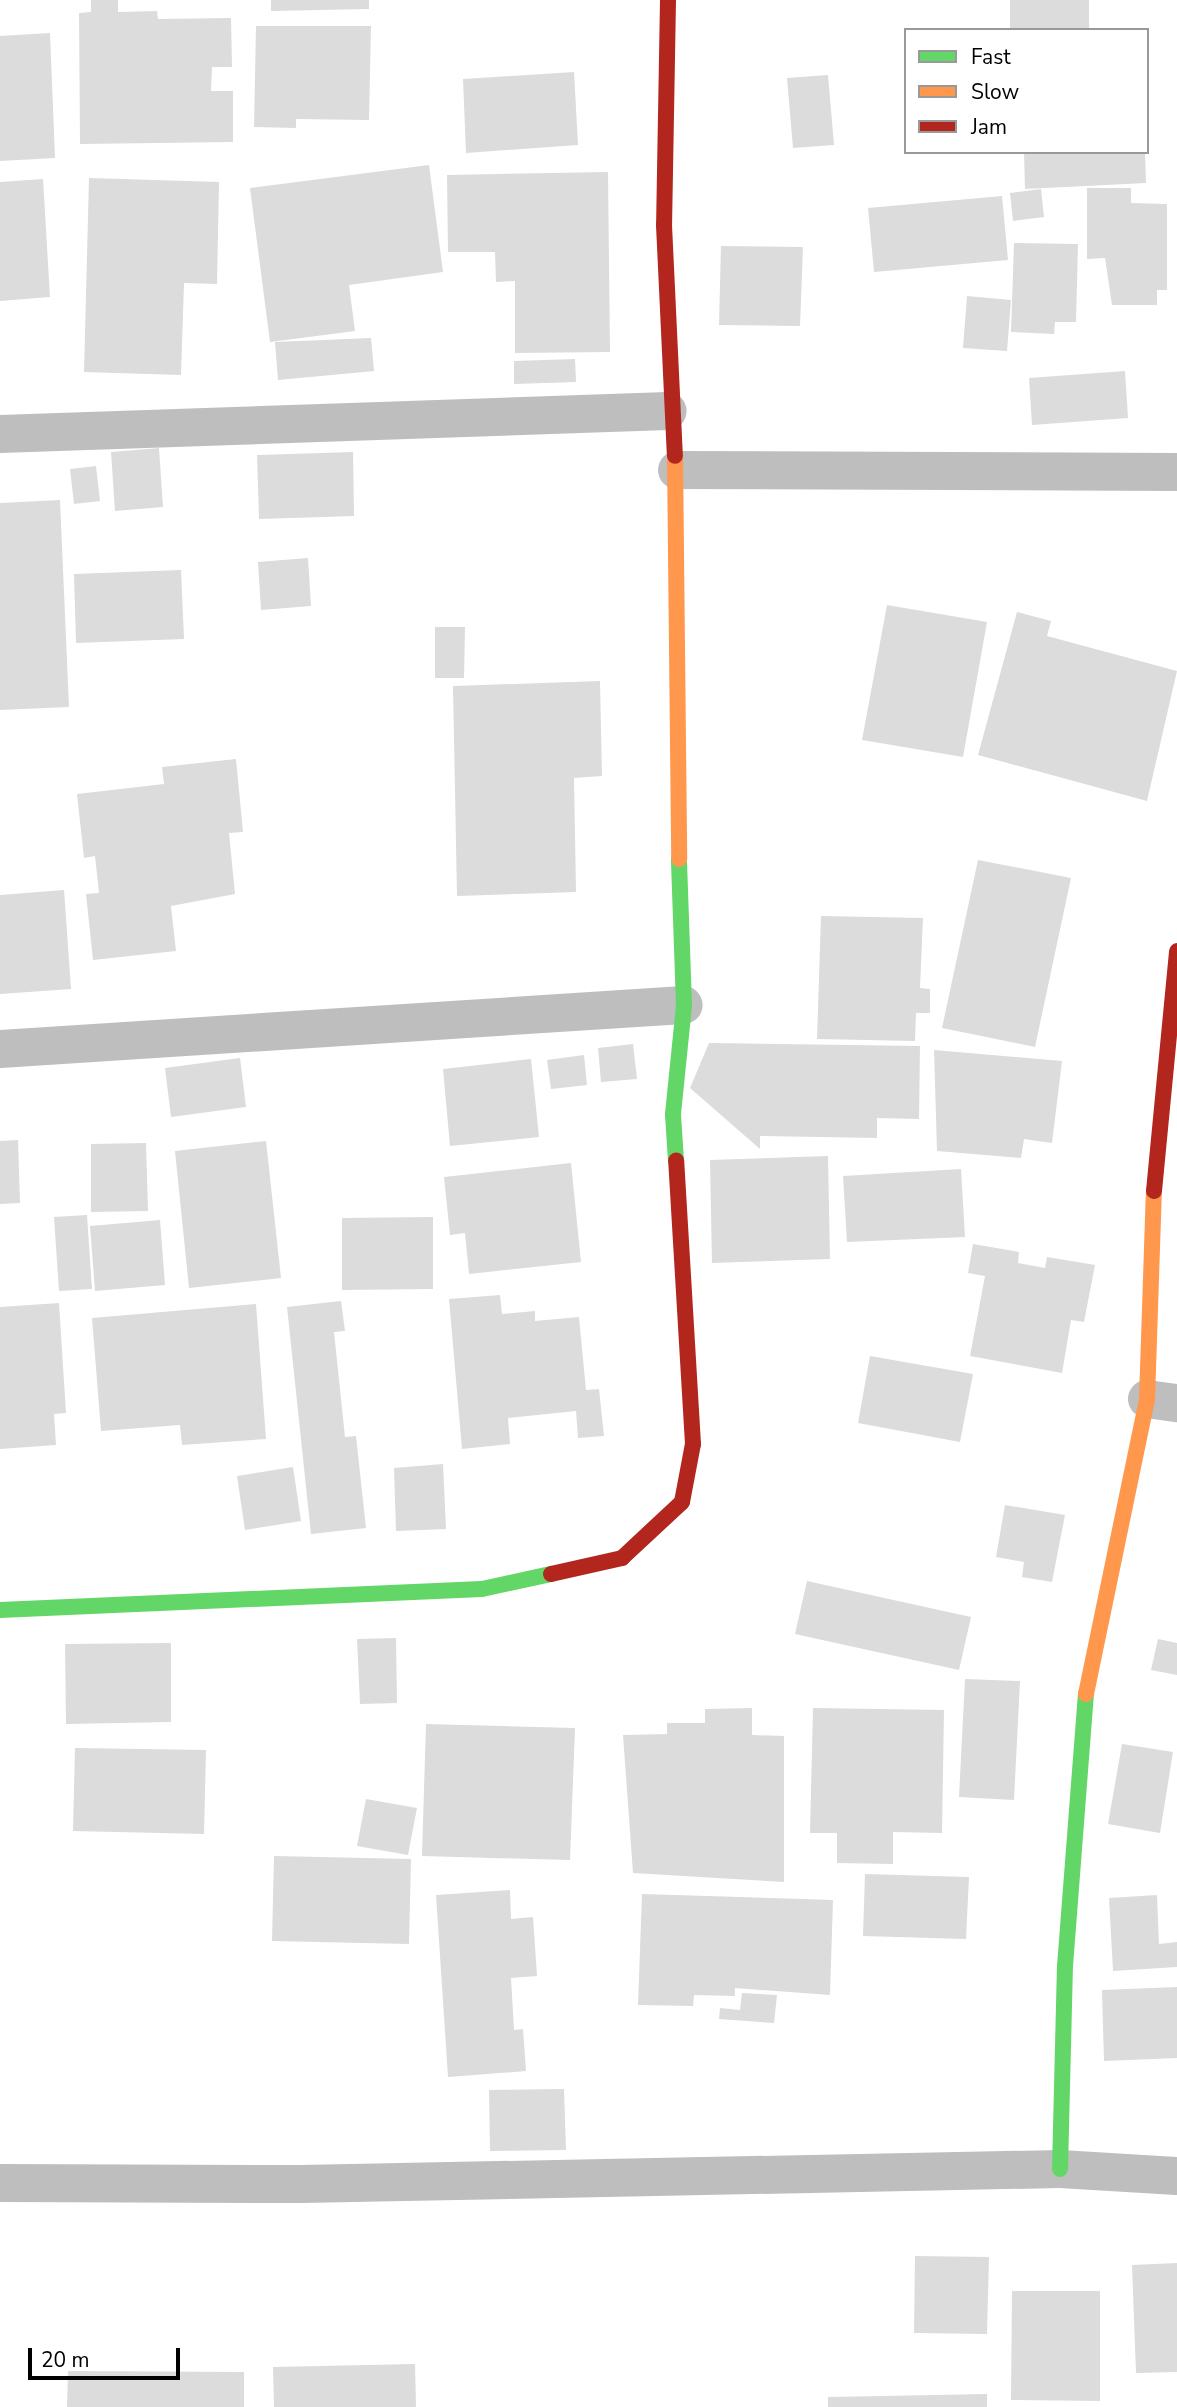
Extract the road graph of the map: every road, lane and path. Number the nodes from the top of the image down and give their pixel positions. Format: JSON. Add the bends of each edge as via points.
{"nodes":[{"id":1,"x":668,"y":0,"type":"edge"},
{"id":2,"x":668,"y":411,"type":"junction"},
{"id":3,"x":0,"y":434,"type":"edge"},
{"id":4,"x":677,"y":470,"type":"junction"},
{"id":5,"x":1177,"y":472,"type":"edge"},
{"id":6,"x":1177,"y":951,"type":"edge"},
{"id":7,"x":684,"y":1005,"type":"junction"},
{"id":8,"x":0,"y":1049,"type":"edge"},
{"id":9,"x":1162,"y":1401,"type":"edge"},
{"id":10,"x":0,"y":1610,"type":"edge"},
{"id":11,"x":1060,"y":2169,"type":"junction"},
{"id":12,"x":1177,"y":2176,"type":"edge"},
{"id":13,"x":0,"y":2183,"type":"edge"}],
"edges":[{"from":1,"to":2,"type":"street"},
{"from":2,"to":3,"type":"street"},
{"from":2,"to":4,"type":"street"},
{"from":4,"to":5,"type":"street"},
{"from":4,"to":7,"type":"street","via":[[673,664]]},
{"from":6,"to":9,"type":"street","via":[[1153,1198]]},
{"from":7,"to":8,"type":"street"},
{"from":7,"to":10,"type":"street","via":[[673,1114],[693,1444],[682,1502],[659,1530],[622,1558],[482,1589]]},
{"from":9,"to":11,"type":"street","via":[[1084,1704],[1065,1966]]},
{"from":11,"to":12,"type":"street"},
{"from":11,"to":13,"type":"street","via":[[301,2184]]}]}
